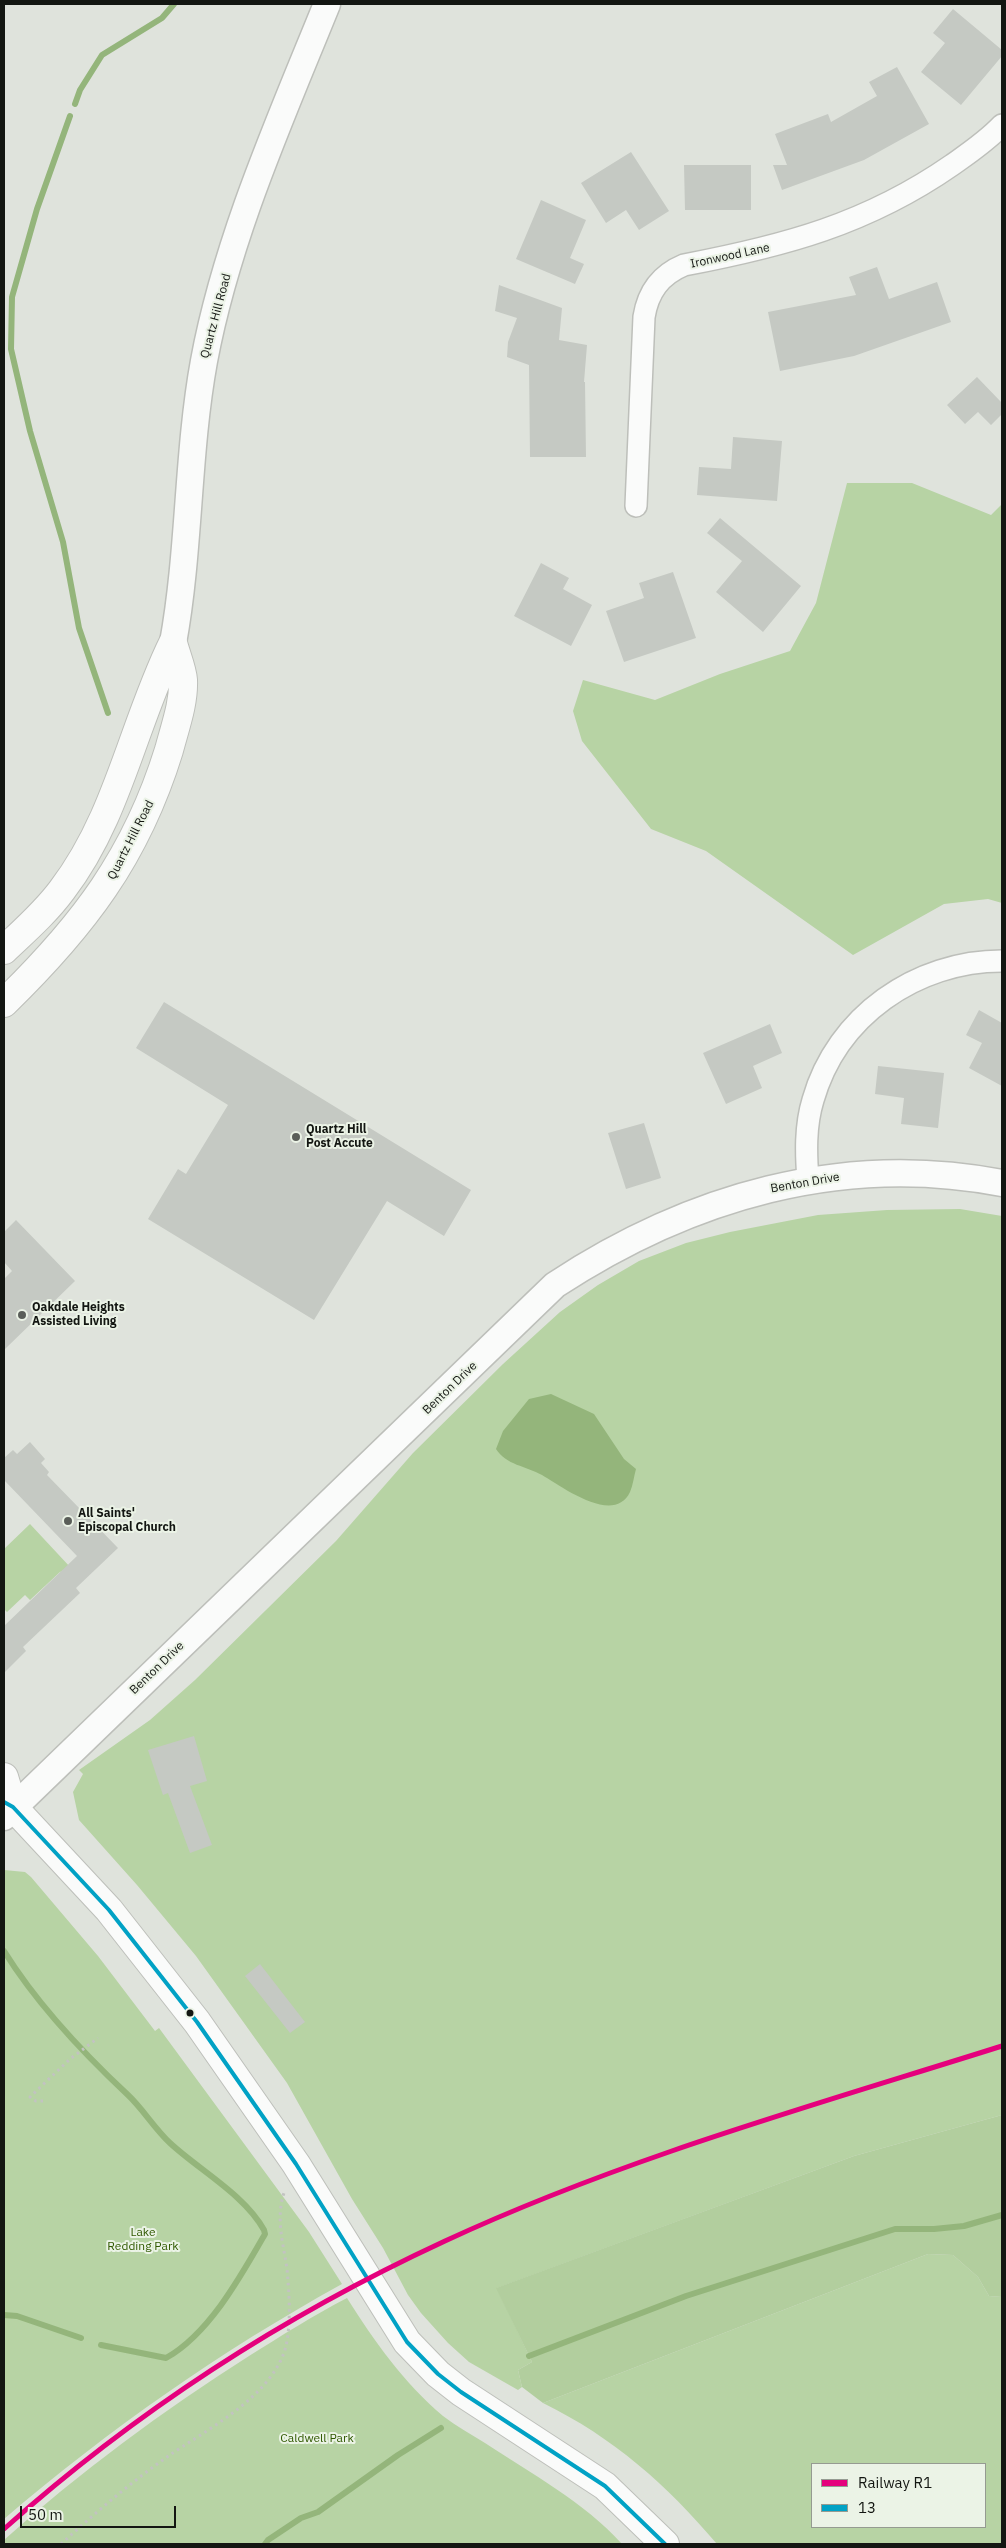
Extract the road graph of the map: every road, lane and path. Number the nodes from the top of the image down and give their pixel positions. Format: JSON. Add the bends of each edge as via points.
{"nodes":[{"id":1,"x":327,"y":4,"type":"edge"},
{"id":2,"x":1002,"y":126,"type":"edge"},
{"id":3,"x":636,"y":506,"type":"dead end"},
{"id":4,"x":173,"y":643,"type":"junction"},
{"id":5,"x":4,"y":950,"type":"edge"},
{"id":6,"x":1002,"y":962,"type":"edge"},
{"id":7,"x":4,"y":1003,"type":"edge"},
{"id":8,"x":808,"y":1180,"type":"junction"},
{"id":9,"x":1002,"y":1183,"type":"edge"},
{"id":10,"x":4,"y":1777,"type":"edge"},
{"id":11,"x":7,"y":1809,"type":"edge"},
{"id":12,"x":98,"y":2038,"type":"dead end"},
{"id":13,"x":43,"y":2101,"type":"dead end"},
{"id":14,"x":296,"y":2164,"type":"junction"},
{"id":15,"x":61,"y":2544,"type":"edge"},
{"id":16,"x":663,"y":2544,"type":"edge"}],
"edges":[{"from":1,"to":4,"type":"street","name":"Quartz Hill Road","via":[[252,194],[209,336],[196,418]]},
{"from":2,"to":3,"type":"street","name":"Ironwood Lane","via":[[940,173],[873,211],[786,244],[684,265],[659,281],[649,298],[644,317]]},
{"from":4,"to":5,"type":"main road","name":"Quartz Hill Road","via":[[158,673],[112,800],[88,849],[63,890]]},
{"from":4,"to":7,"type":"main road","name":"Quartz Hill Road","via":[[182,677],[181,703],[162,772],[145,816],[120,865],[92,908]]},
{"from":6,"to":8,"type":"street","via":[[968,963],[924,976],[886,996],[862,1016],[835,1052],[813,1100],[807,1135]]},
{"from":8,"to":9,"type":"street","name":"Benton Drive","via":[[920,1174]]},
{"from":8,"to":11,"type":"street","name":"Benton Drive","via":[[699,1210],[610,1251],[556,1285]]},
{"from":10,"to":11,"type":"main road"},
{"from":11,"to":14,"type":"main road","via":[[79,1876],[139,1946],[198,2022]]},
{"from":12,"to":13,"type":"path","via":[[30,2097],[36,2102]]},
{"from":14,"to":15,"type":"path","via":[[279,2212],[288,2293],[287,2342],[279,2363],[240,2407],[166,2458]]},
{"from":14,"to":16,"type":"main road","via":[[380,2301],[417,2353],[461,2392],[605,2486]]}]}
